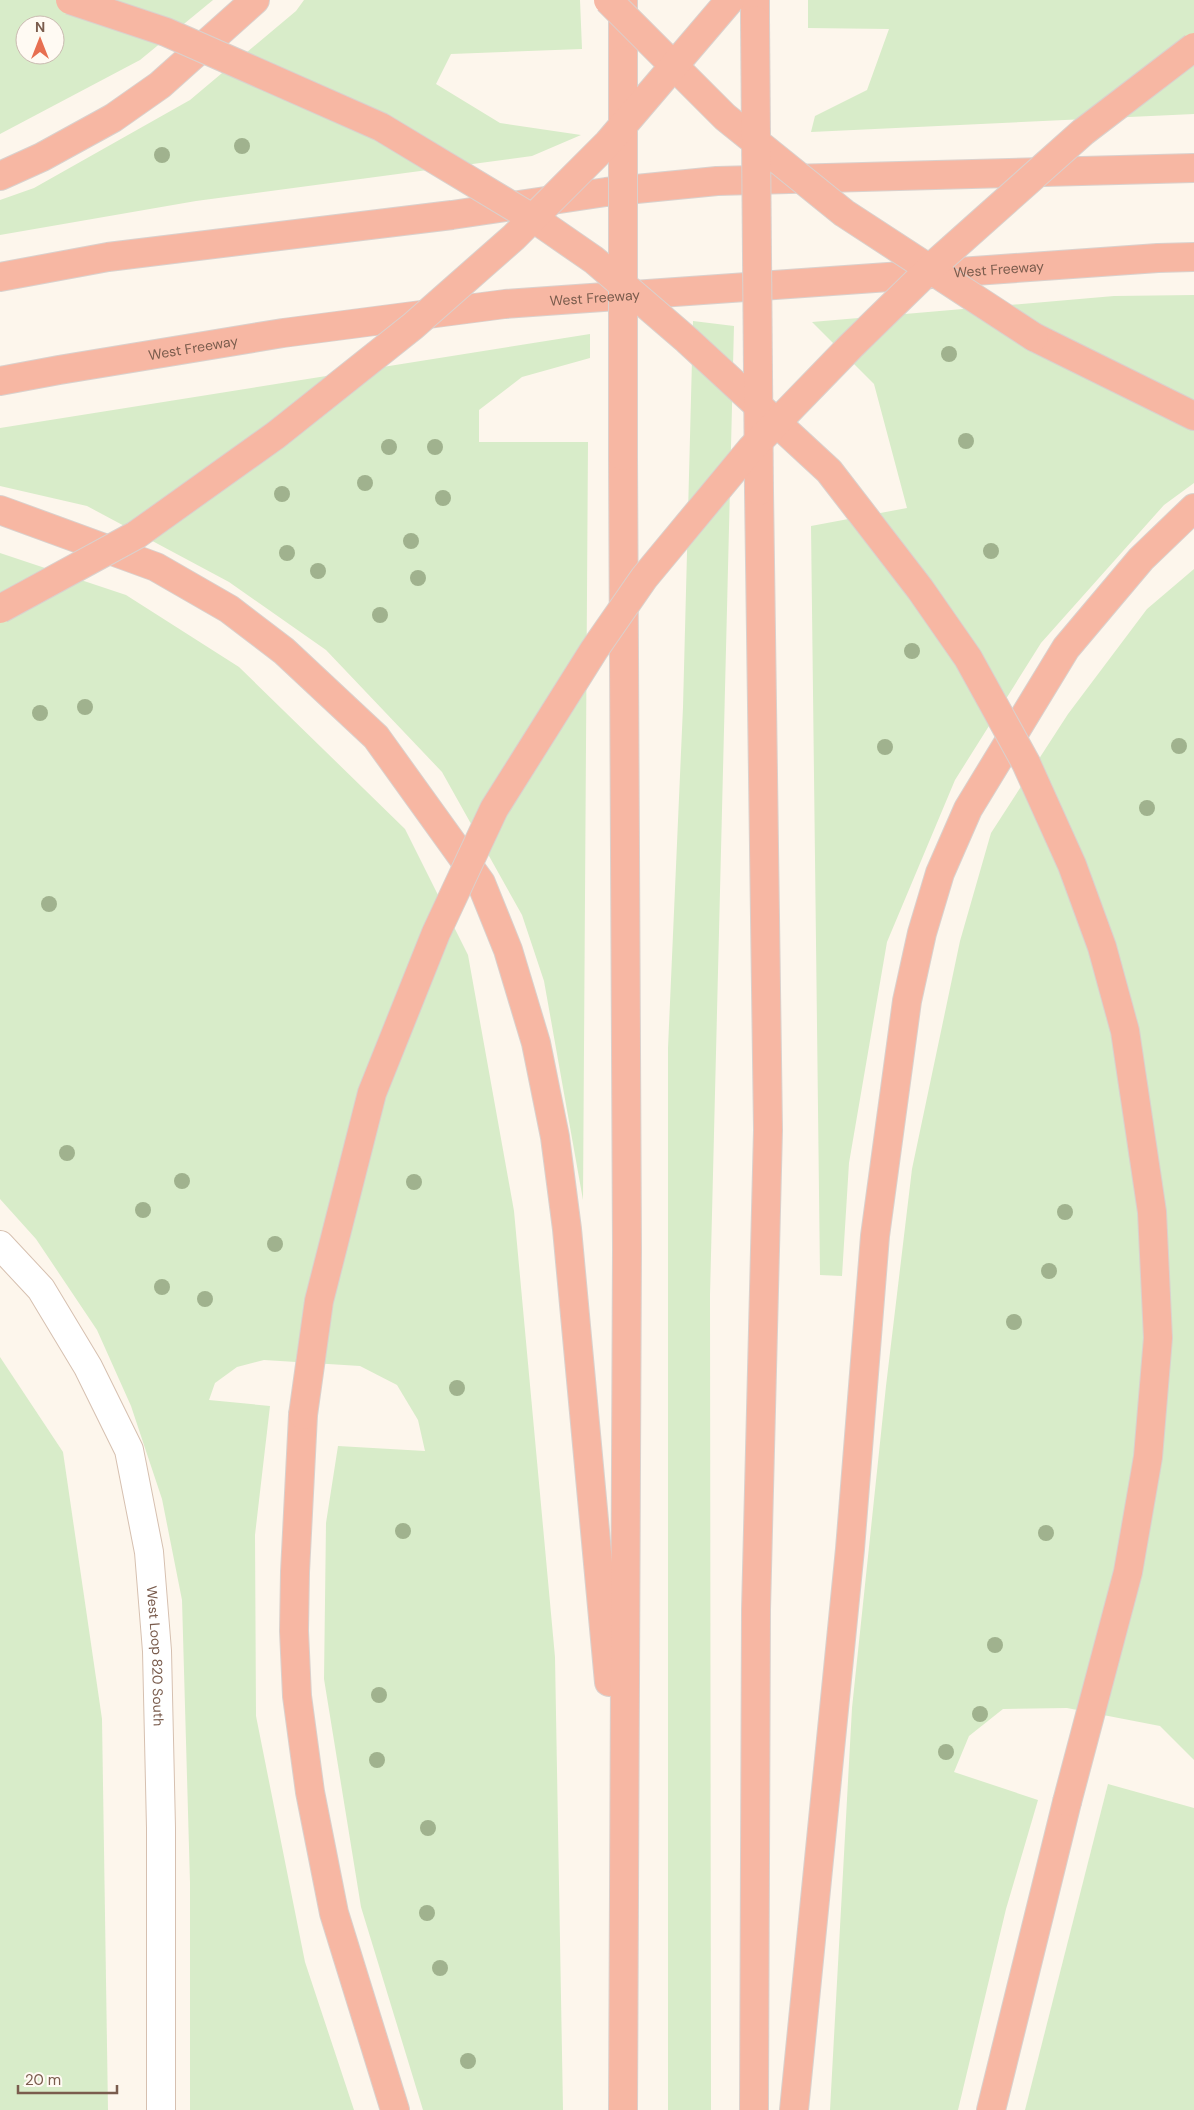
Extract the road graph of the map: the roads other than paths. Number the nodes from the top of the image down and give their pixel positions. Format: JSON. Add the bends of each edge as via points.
{"nodes":[{"id":1,"x":70,"y":0,"type":"edge"},
{"id":2,"x":254,"y":0,"type":"edge"},
{"id":3,"x":608,"y":0,"type":"edge"},
{"id":4,"x":623,"y":0,"type":"edge"},
{"id":5,"x":730,"y":0,"type":"edge"},
{"id":6,"x":755,"y":10,"type":"edge"},
{"id":7,"x":1194,"y":47,"type":"edge"},
{"id":8,"x":1194,"y":168,"type":"edge"},
{"id":9,"x":0,"y":176,"type":"edge"},
{"id":10,"x":1194,"y":257,"type":"edge"},
{"id":11,"x":0,"y":277,"type":"edge"},
{"id":12,"x":0,"y":381,"type":"edge"},
{"id":13,"x":1194,"y":416,"type":"edge"},
{"id":14,"x":1194,"y":508,"type":"edge"},
{"id":15,"x":0,"y":510,"type":"edge"},
{"id":16,"x":0,"y":609,"type":"edge"},
{"id":17,"x":0,"y":1245,"type":"edge"},
{"id":18,"x":623,"y":1850,"type":"junction"},
{"id":19,"x":161,"y":2110,"type":"edge"},
{"id":20,"x":395,"y":2110,"type":"edge"},
{"id":21,"x":623,"y":2110,"type":"edge"},
{"id":22,"x":754,"y":2110,"type":"edge"},
{"id":23,"x":794,"y":2110,"type":"edge"},
{"id":24,"x":991,"y":2110,"type":"edge"}],
"edges":[{"from":1,"to":24,"type":"highway","bridge":true,"via":[[166,32],[381,127],[542,224],[594,260],[687,340],[829,471],[920,589],[968,658],[1026,762],[1072,865],[1102,948],[1125,1031],[1152,1212],[1158,1338],[1148,1457],[1128,1572]]},
{"from":2,"to":9,"type":"highway","via":[[160,85],[113,118]]},
{"from":3,"to":13,"type":"highway","bridge":true,"via":[[726,117],[844,213],[1034,337]]},
{"from":4,"to":18,"type":"highway","bridge":true,"via":[[627,986]]},
{"from":5,"to":16,"type":"highway","bridge":true,"via":[[608,143],[514,237],[413,326],[276,435],[136,535]]},
{"from":6,"to":22,"type":"highway","bridge":true,"via":[[768,1130],[756,1600]]},
{"from":7,"to":20,"type":"highway","bridge":true,"via":[[1082,132],[936,263],[751,449],[644,578],[594,650],[494,809],[436,933],[376,1084],[319,1301],[303,1415],[294,1631],[297,1696],[310,1792],[334,1913]]},
{"from":8,"to":11,"type":"highway","via":[[717,181],[606,192],[452,215],[108,257]]},
{"from":10,"to":12,"type":"highway","name":"West Freeway","via":[[505,304],[284,334]]},
{"from":14,"to":23,"type":"highway","via":[[1140,559],[1066,648],[968,809],[940,873],[922,933],[907,1001],[875,1236],[850,1549]]},
{"from":15,"to":18,"type":"highway","via":[[156,567],[229,609],[284,651],[376,737],[481,883],[508,950],[536,1043],[555,1137],[584,1405]]},
{"from":17,"to":19,"type":"main road","name":"West Loop 820 South","via":[[41,1289],[88,1367],[129,1450],[149,1552],[157,1652],[161,1828]]},
{"from":18,"to":21,"type":"highway"}]}
